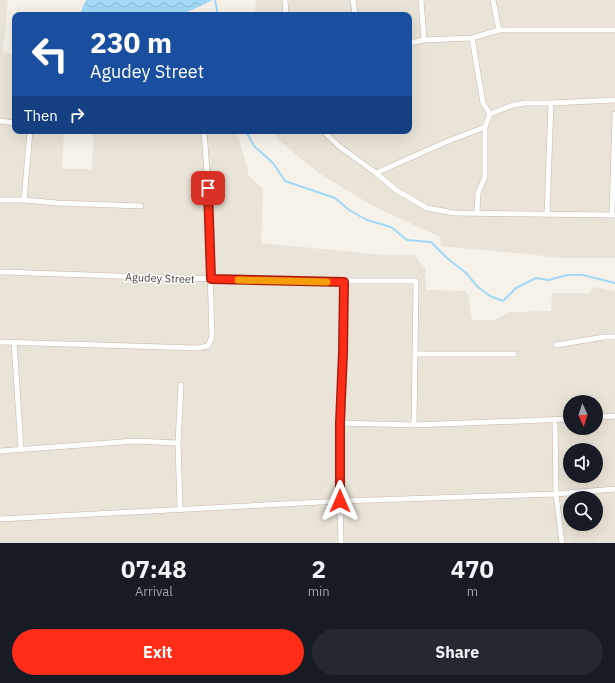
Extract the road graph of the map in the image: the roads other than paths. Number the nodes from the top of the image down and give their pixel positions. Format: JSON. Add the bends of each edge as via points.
{"nodes":[{"id":1,"x":284,"y":0,"type":"edge"},
{"id":2,"x":353,"y":0,"type":"edge"},
{"id":3,"x":421,"y":0,"type":"edge"},
{"id":4,"x":493,"y":0,"type":"edge"},
{"id":5,"x":286,"y":12,"type":"edge"},
{"id":6,"x":355,"y":12,"type":"edge"},
{"id":7,"x":499,"y":30,"type":"junction"},
{"id":8,"x":615,"y":30,"type":"edge"},
{"id":9,"x":472,"y":38,"type":"junction"},
{"id":10,"x":424,"y":40,"type":"junction"},
{"id":11,"x":412,"y":42,"type":"edge"},
{"id":12,"x":615,"y":100,"type":"edge"},
{"id":13,"x":551,"y":103,"type":"junction"},
{"id":14,"x":490,"y":114,"type":"junction"},
{"id":15,"x":615,"y":114,"type":"edge"},
{"id":16,"x":0,"y":121,"type":"edge"},
{"id":17,"x":12,"y":123,"type":"edge"},
{"id":18,"x":484,"y":127,"type":"junction"},
{"id":19,"x":30,"y":134,"type":"edge"},
{"id":20,"x":204,"y":134,"type":"edge"},
{"id":21,"x":326,"y":134,"type":"edge"},
{"id":22,"x":376,"y":173,"type":"junction"},
{"id":23,"x":0,"y":200,"type":"edge"},
{"id":24,"x":24,"y":200,"type":"junction"},
{"id":25,"x":141,"y":206,"type":"dead end"},
{"id":26,"x":477,"y":213,"type":"junction"},
{"id":27,"x":547,"y":214,"type":"junction"},
{"id":28,"x":613,"y":215,"type":"edge"},
{"id":29,"x":0,"y":272,"type":"edge"},
{"id":30,"x":211,"y":279,"type":"junction"},
{"id":31,"x":344,"y":282,"type":"junction"},
{"id":32,"x":615,"y":337,"type":"edge"},
{"id":33,"x":0,"y":342,"type":"edge"},
{"id":34,"x":14,"y":342,"type":"junction"},
{"id":35,"x":556,"y":345,"type":"dead end"},
{"id":36,"x":415,"y":354,"type":"junction"},
{"id":37,"x":514,"y":354,"type":"dead end"},
{"id":38,"x":181,"y":385,"type":"dead end"},
{"id":39,"x":615,"y":416,"type":"edge"},
{"id":40,"x":603,"y":417,"type":"edge"},
{"id":41,"x":556,"y":420,"type":"junction"},
{"id":42,"x":563,"y":420,"type":"edge"},
{"id":43,"x":340,"y":423,"type":"junction"},
{"id":44,"x":414,"y":425,"type":"junction"},
{"id":45,"x":178,"y":443,"type":"junction"},
{"id":46,"x":21,"y":449,"type":"junction"},
{"id":47,"x":0,"y":451,"type":"edge"},
{"id":48,"x":615,"y":489,"type":"edge"},
{"id":49,"x":556,"y":494,"type":"junction"},
{"id":50,"x":340,"y":501,"type":"junction"},
{"id":51,"x":180,"y":509,"type":"junction"},
{"id":52,"x":0,"y":519,"type":"edge"},
{"id":53,"x":341,"y":543,"type":"edge"},
{"id":54,"x":562,"y":543,"type":"edge"}],
"edges":[{"from":1,"to":5,"type":"street"},
{"from":2,"to":6,"type":"street"},
{"from":3,"to":10,"type":"street"},
{"from":4,"to":7,"type":"street"},
{"from":7,"to":8,"type":"street"},
{"from":7,"to":9,"type":"street"},
{"from":9,"to":10,"type":"street"},
{"from":9,"to":14,"type":"street","via":[[483,103]]},
{"from":10,"to":11,"type":"street"},
{"from":12,"to":13,"type":"street"},
{"from":13,"to":14,"type":"street","via":[[513,105]]},
{"from":13,"to":27,"type":"street"},
{"from":14,"to":18,"type":"street"},
{"from":15,"to":28,"type":"street"},
{"from":16,"to":17,"type":"street"},
{"from":18,"to":22,"type":"street"},
{"from":18,"to":26,"type":"street","via":[[485,177],[478,193]]},
{"from":19,"to":24,"type":"street"},
{"from":20,"to":30,"type":"street"},
{"from":21,"to":22,"type":"street"},
{"from":22,"to":26,"type":"street","via":[[396,190],[427,208],[454,213]]},
{"from":23,"to":24,"type":"street"},
{"from":24,"to":25,"type":"street"},
{"from":26,"to":27,"type":"street"},
{"from":27,"to":28,"type":"street"},
{"from":29,"to":30,"type":"street","name":"Agudey Street"},
{"from":30,"to":31,"type":"street","name":"Agudey Street"},
{"from":30,"to":34,"type":"street","via":[[212,337],[208,346],[197,348]]},
{"from":31,"to":36,"type":"street","name":"Agudey Street","via":[[416,281]]},
{"from":31,"to":43,"type":"street"},
{"from":32,"to":35,"type":"street"},
{"from":33,"to":34,"type":"street"},
{"from":34,"to":46,"type":"street"},
{"from":36,"to":37,"type":"street"},
{"from":36,"to":44,"type":"street"},
{"from":38,"to":45,"type":"street"},
{"from":39,"to":40,"type":"street"},
{"from":41,"to":42,"type":"street"},
{"from":41,"to":44,"type":"street"},
{"from":41,"to":49,"type":"street"},
{"from":43,"to":44,"type":"street"},
{"from":43,"to":50,"type":"street"},
{"from":45,"to":46,"type":"street","via":[[135,441]]},
{"from":45,"to":51,"type":"street"},
{"from":46,"to":47,"type":"street"},
{"from":48,"to":49,"type":"street"},
{"from":49,"to":50,"type":"street"},
{"from":49,"to":54,"type":"street"},
{"from":50,"to":51,"type":"street"},
{"from":50,"to":53,"type":"street"},
{"from":51,"to":52,"type":"street"}]}
